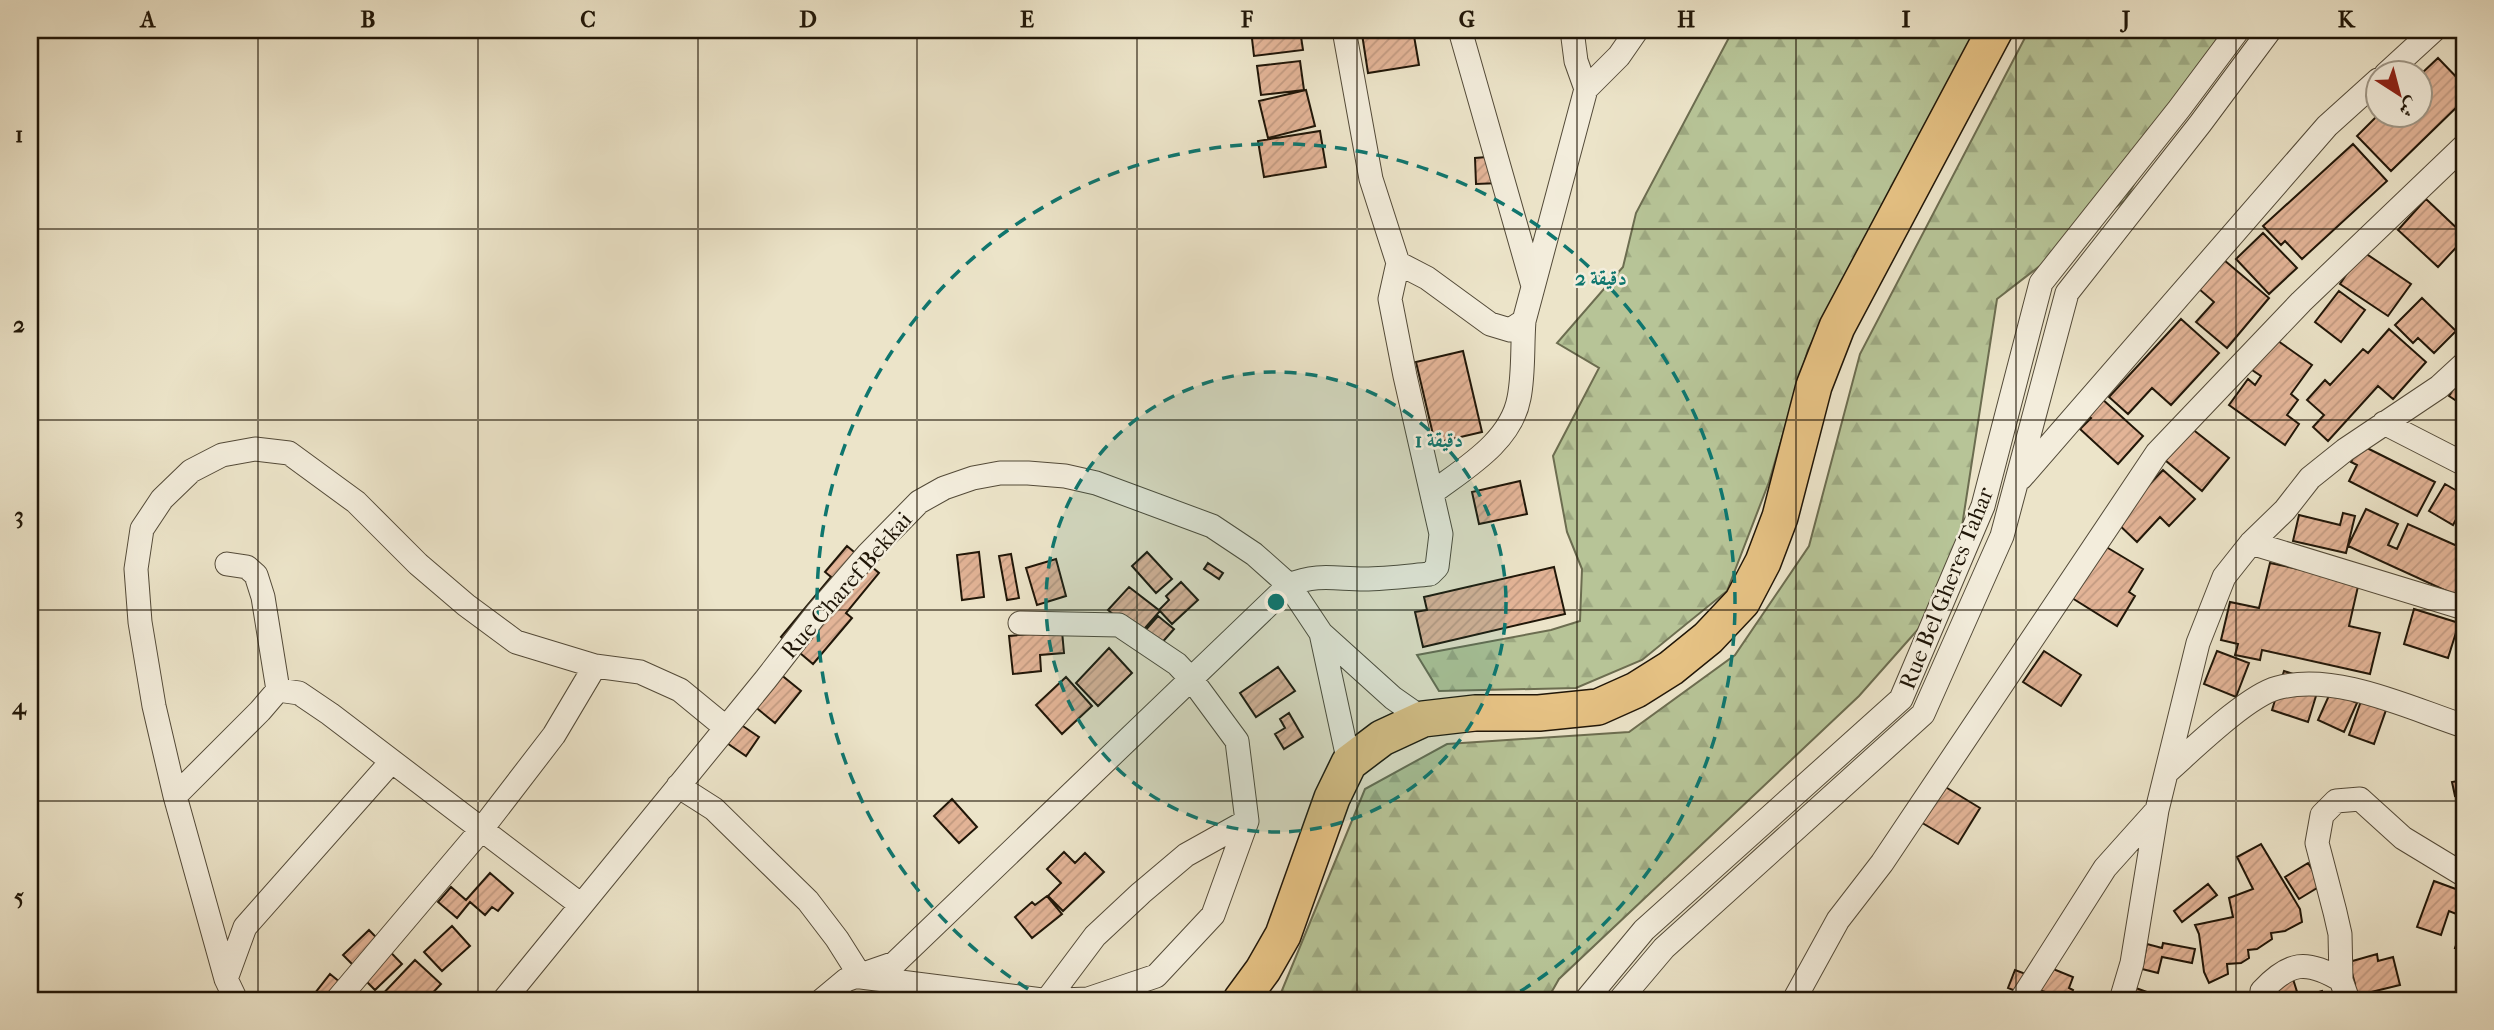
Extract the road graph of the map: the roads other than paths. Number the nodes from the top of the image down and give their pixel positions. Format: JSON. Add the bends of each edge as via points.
{"nodes":[{"id":1,"x":1344,"y":30,"type":"edge"},
{"id":2,"x":1460,"y":30,"type":"edge"},
{"id":3,"x":1572,"y":30,"type":"edge"},
{"id":4,"x":1637,"y":30,"type":"edge"},
{"id":5,"x":1994,"y":30,"type":"edge"},
{"id":6,"x":2238,"y":30,"type":"edge"},
{"id":7,"x":2270,"y":30,"type":"edge"},
{"id":8,"x":2434,"y":30,"type":"edge"},
{"id":9,"x":2401,"y":60,"type":"edge"},
{"id":10,"x":1586,"y":89,"type":"junction"},
{"id":11,"x":2364,"y":93,"type":"edge"},
{"id":12,"x":2464,"y":146,"type":"edge"},
{"id":13,"x":1398,"y":263,"type":"junction"},
{"id":14,"x":1534,"y":288,"type":"junction"},
{"id":15,"x":1524,"y":321,"type":"junction"},
{"id":16,"x":2464,"y":364,"type":"edge"},
{"id":17,"x":2384,"y":424,"type":"junction"},
{"id":18,"x":2464,"y":464,"type":"edge"},
{"id":19,"x":2016,"y":484,"type":"junction"},
{"id":20,"x":1432,"y":494,"type":"junction"},
{"id":21,"x":1983,"y":506,"type":"junction"},
{"id":22,"x":2251,"y":543,"type":"junction"},
{"id":23,"x":227,"y":564,"type":"dead end"},
{"id":24,"x":1289,"y":585,"type":"junction"},
{"id":25,"x":2464,"y":608,"type":"edge"},
{"id":26,"x":1020,"y":623,"type":"dead end"},
{"id":27,"x":1330,"y":645,"type":"junction"},
{"id":28,"x":595,"y":666,"type":"junction"},
{"id":29,"x":1192,"y":680,"type":"junction"},
{"id":30,"x":278,"y":690,"type":"junction"},
{"id":31,"x":1423,"y":719,"type":"junction"},
{"id":32,"x":2464,"y":726,"type":"edge"},
{"id":33,"x":726,"y":727,"type":"junction"},
{"id":34,"x":392,"y":761,"type":"junction"},
{"id":35,"x":1349,"y":762,"type":"junction"},
{"id":36,"x":2167,"y":772,"type":"junction"},
{"id":37,"x":678,"y":786,"type":"junction"},
{"id":38,"x":175,"y":796,"type":"junction"},
{"id":39,"x":2157,"y":810,"type":"junction"},
{"id":40,"x":1247,"y":821,"type":"junction"},
{"id":41,"x":481,"y":830,"type":"junction"},
{"id":42,"x":2464,"y":875,"type":"edge"},
{"id":43,"x":580,"y":905,"type":"junction"},
{"id":44,"x":895,"y":963,"type":"junction"},
{"id":45,"x":853,"y":973,"type":"junction"},
{"id":46,"x":226,"y":979,"type":"junction"},
{"id":47,"x":915,"y":982,"type":"junction"},
{"id":48,"x":2339,"y":984,"type":"edge"},
{"id":49,"x":236,"y":1000,"type":"edge"},
{"id":50,"x":337,"y":1000,"type":"edge"},
{"id":51,"x":504,"y":1000,"type":"edge"},
{"id":52,"x":822,"y":1000,"type":"edge"},
{"id":53,"x":1042,"y":1000,"type":"edge"},
{"id":54,"x":1047,"y":1000,"type":"edge"},
{"id":55,"x":1061,"y":1000,"type":"edge"},
{"id":56,"x":1241,"y":1000,"type":"edge"},
{"id":57,"x":1586,"y":1000,"type":"edge"},
{"id":58,"x":1620,"y":1000,"type":"edge"},
{"id":59,"x":1794,"y":1000,"type":"edge"},
{"id":60,"x":2021,"y":1000,"type":"edge"},
{"id":61,"x":2121,"y":1000,"type":"edge"},
{"id":62,"x":2264,"y":1000,"type":"edge"}],
"edges":[{"from":1,"to":13,"type":"street","via":[[1371,179]]},
{"from":2,"to":14,"type":"street"},
{"from":3,"to":10,"type":"street"},
{"from":4,"to":10,"type":"street"},
{"from":5,"to":31,"type":"main road","via":[[1837,327],[1814,386],[1780,517],[1742,602],[1671,668],[1598,707]]},
{"from":6,"to":21,"type":"street","name":"Rue Bel Gheres Tahar","via":[[2041,283]]},
{"from":7,"to":19,"type":"street","name":"Rue Bel Gheres Tahar","via":[[2067,293]]},
{"from":8,"to":9,"type":"street"},
{"from":10,"to":14,"type":"street"},
{"from":11,"to":19,"type":"street","via":[[2328,126]]},
{"from":12,"to":59,"type":"street","via":[[2301,302],[2157,453],[1882,863],[1838,920]]},
{"from":13,"to":15,"type":"street","via":[[1427,278],[1490,324],[1510,330]]},
{"from":13,"to":20,"type":"street","via":[[1390,299]]},
{"from":14,"to":15,"type":"street"},
{"from":15,"to":20,"type":"street","via":[[1519,399],[1510,422],[1494,445]]},
{"from":16,"to":17,"type":"street"},
{"from":17,"to":18,"type":"street"},
{"from":17,"to":22,"type":"street","via":[[2310,478]]},
{"from":19,"to":21,"type":"street"},
{"from":19,"to":58,"type":"street","name":"Rue Bel Gheres Tahar","via":[[2002,536],[1923,714],[1664,948]]},
{"from":20,"to":24,"type":"street","via":[[1441,534],[1437,567],[1430,574],[1366,579],[1322,576]]},
{"from":21,"to":57,"type":"street","name":"Rue Bel Gheres Tahar","via":[[1900,699],[1644,930]]},
{"from":22,"to":25,"type":"street"},
{"from":22,"to":36,"type":"street","via":[[2224,577],[2198,643]]},
{"from":23,"to":30,"type":"street","via":[[247,567],[256,575]]},
{"from":24,"to":27,"type":"street","name":"Rue Charef Bekkai"},
{"from":24,"to":29,"type":"street"},
{"from":24,"to":33,"type":"street","name":"Rue Charef Bekkai","via":[[1212,526],[1136,496],[1065,476],[1000,473],[973,478],[919,502],[817,612]]},
{"from":26,"to":29,"type":"street","via":[[1119,625],[1177,664]]},
{"from":27,"to":31,"type":"street"},
{"from":27,"to":35,"type":"street","name":"Rue Charef Bekkai"},
{"from":28,"to":33,"type":"street","via":[[639,672],[680,690]]},
{"from":28,"to":38,"type":"street","via":[[516,642],[418,564],[355,502],[289,453],[255,449],[222,456],[191,471],[162,499],[142,529],[136,569],[150,682]]},
{"from":28,"to":41,"type":"street","via":[[554,736]]},
{"from":29,"to":40,"type":"street","via":[[1237,741]]},
{"from":29,"to":44,"type":"street"},
{"from":30,"to":34,"type":"street","via":[[299,693]]},
{"from":30,"to":38,"type":"street"},
{"from":31,"to":35,"type":"main road","via":[[1382,738]]},
{"from":32,"to":36,"type":"street","via":[[2365,693],[2320,684],[2276,688],[2241,709]]},
{"from":33,"to":37,"type":"street","name":"Rue Charef Bekkai"},
{"from":34,"to":41,"type":"street"},
{"from":34,"to":46,"type":"street","via":[[245,928]]},
{"from":35,"to":56,"type":"main road","via":[[1283,935]]},
{"from":36,"to":39,"type":"street"},
{"from":37,"to":43,"type":"street","name":"Rue Charef Bekkai"},
{"from":37,"to":45,"type":"street","via":[[714,809],[808,901]]},
{"from":38,"to":46,"type":"street"},
{"from":39,"to":60,"type":"street","via":[[2105,869]]},
{"from":39,"to":61,"type":"street","via":[[2132,963]]},
{"from":40,"to":54,"type":"street","via":[[1186,855],[1141,893],[1095,936]]},
{"from":40,"to":55,"type":"street","via":[[1213,915],[1156,976],[1088,999]]},
{"from":41,"to":43,"type":"street"},
{"from":41,"to":50,"type":"street"},
{"from":42,"to":48,"type":"street","via":[[2403,838],[2360,799],[2336,801],[2322,814],[2316,842],[2340,934]]},
{"from":43,"to":51,"type":"street","name":"Rue Charef Bekkai"},
{"from":44,"to":45,"type":"street"},
{"from":44,"to":47,"type":"street"},
{"from":45,"to":47,"type":"street"},
{"from":45,"to":52,"type":"street"},
{"from":46,"to":49,"type":"street"},
{"from":47,"to":53,"type":"street"},
{"from":48,"to":62,"type":"street","via":[[2297,966],[2278,974],[2262,991]]}]}
